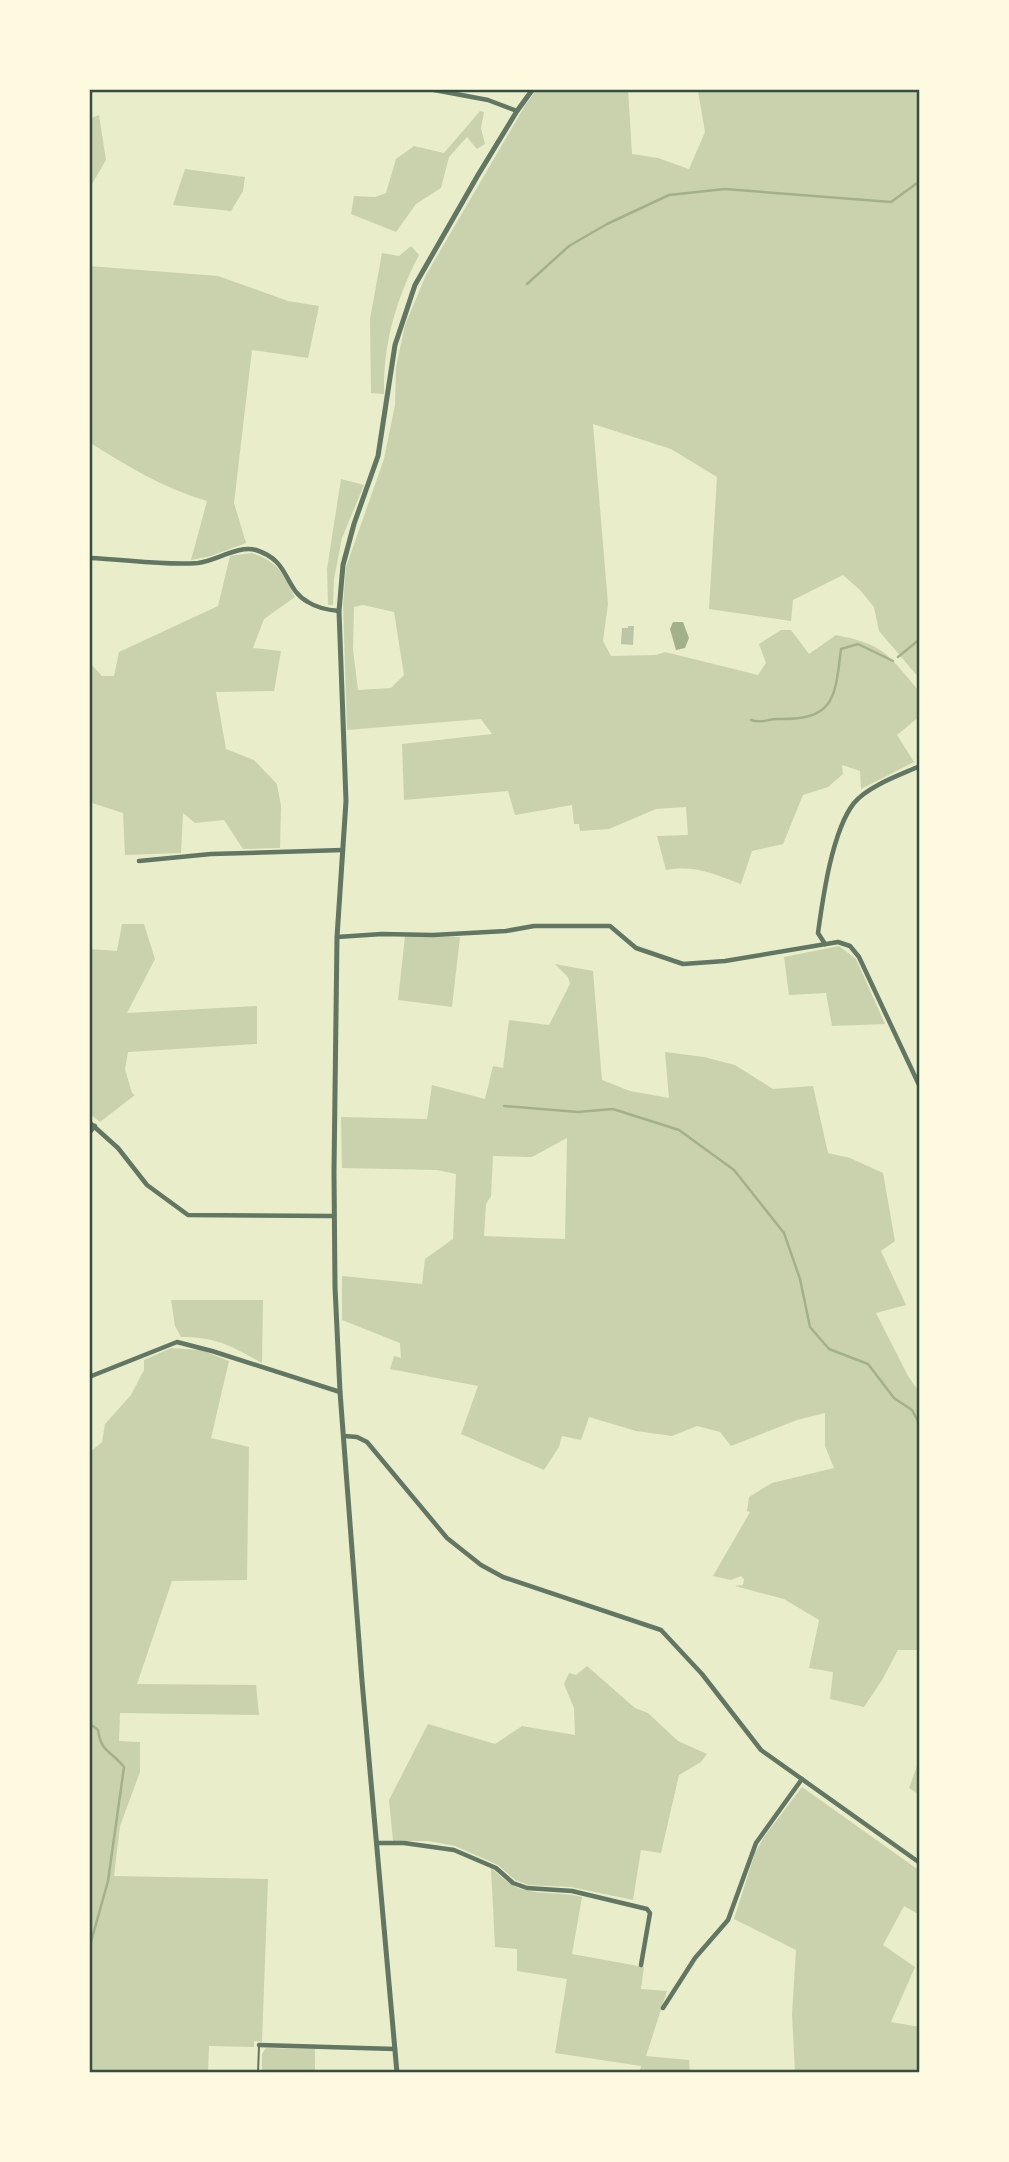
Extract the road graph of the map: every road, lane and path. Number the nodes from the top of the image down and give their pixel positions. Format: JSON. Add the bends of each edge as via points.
{"nodes":[{"id":1,"x":429,"y":89,"type":"edge"},
{"id":2,"x":533,"y":89,"type":"edge"},
{"id":3,"x":517,"y":111,"type":"junction"},
{"id":4,"x":89,"y":558,"type":"edge"},
{"id":5,"x":339,"y":611,"type":"junction"},
{"id":6,"x":920,"y":766,"type":"edge"},
{"id":7,"x":344,"y":850,"type":"junction"},
{"id":8,"x":139,"y":861,"type":"dead end"},
{"id":9,"x":337,"y":937,"type":"junction"},
{"id":10,"x":825,"y":944,"type":"junction"},
{"id":11,"x":920,"y":1087,"type":"edge"},
{"id":12,"x":89,"y":1122,"type":"edge"},
{"id":13,"x":94,"y":1126,"type":"junction"},
{"id":14,"x":89,"y":1133,"type":"edge"},
{"id":15,"x":334,"y":1216,"type":"junction"},
{"id":16,"x":89,"y":1377,"type":"edge"},
{"id":17,"x":340,"y":1392,"type":"junction"},
{"id":18,"x":344,"y":1436,"type":"junction"},
{"id":19,"x":803,"y":1779,"type":"junction"},
{"id":20,"x":378,"y":1843,"type":"junction"},
{"id":21,"x":920,"y":1863,"type":"edge"},
{"id":22,"x":641,"y":1965,"type":"dead end"},
{"id":23,"x":663,"y":2008,"type":"dead end"},
{"id":24,"x":259,"y":2045,"type":"joint"},
{"id":25,"x":395,"y":2049,"type":"junction"},
{"id":26,"x":258,"y":2073,"type":"edge"},
{"id":27,"x":397,"y":2073,"type":"edge"}],
"edges":[{"from":1,"to":3,"type":"street","via":[[488,100]]},
{"from":2,"to":3,"type":"street"},
{"from":3,"to":5,"type":"street","via":[[415,285],[395,345],[378,456],[343,565]]},
{"from":4,"to":5,"type":"street","via":[[200,562],[253,549],[275,558],[306,602]]},
{"from":5,"to":7,"type":"street"},
{"from":6,"to":10,"type":"street","via":[[883,782],[855,802],[845,820],[820,918],[818,933]]},
{"from":7,"to":8,"type":"street"},
{"from":7,"to":9,"type":"street"},
{"from":9,"to":10,"type":"street","via":[[610,926],[636,948],[683,964]]},
{"from":9,"to":15,"type":"street"},
{"from":10,"to":11,"type":"street","via":[[850,946],[859,957]]},
{"from":12,"to":13,"type":"street"},
{"from":13,"to":14,"type":"street"},
{"from":13,"to":15,"type":"street","via":[[147,1185],[188,1215]]},
{"from":15,"to":17,"type":"street"},
{"from":16,"to":17,"type":"street","via":[[177,1342]]},
{"from":17,"to":18,"type":"street"},
{"from":18,"to":19,"type":"street","via":[[367,1442],[447,1538],[481,1565],[503,1577],[661,1630],[761,1750]]},
{"from":18,"to":20,"type":"street"},
{"from":19,"to":21,"type":"street"},
{"from":19,"to":23,"type":"street","via":[[756,1843],[728,1920],[695,1958]]},
{"from":20,"to":22,"type":"street","via":[[454,1850],[527,1888],[572,1891],[647,1909]]},
{"from":20,"to":25,"type":"street"},
{"from":24,"to":25,"type":"street"},
{"from":24,"to":26,"type":"lane"},
{"from":25,"to":27,"type":"street"}]}
